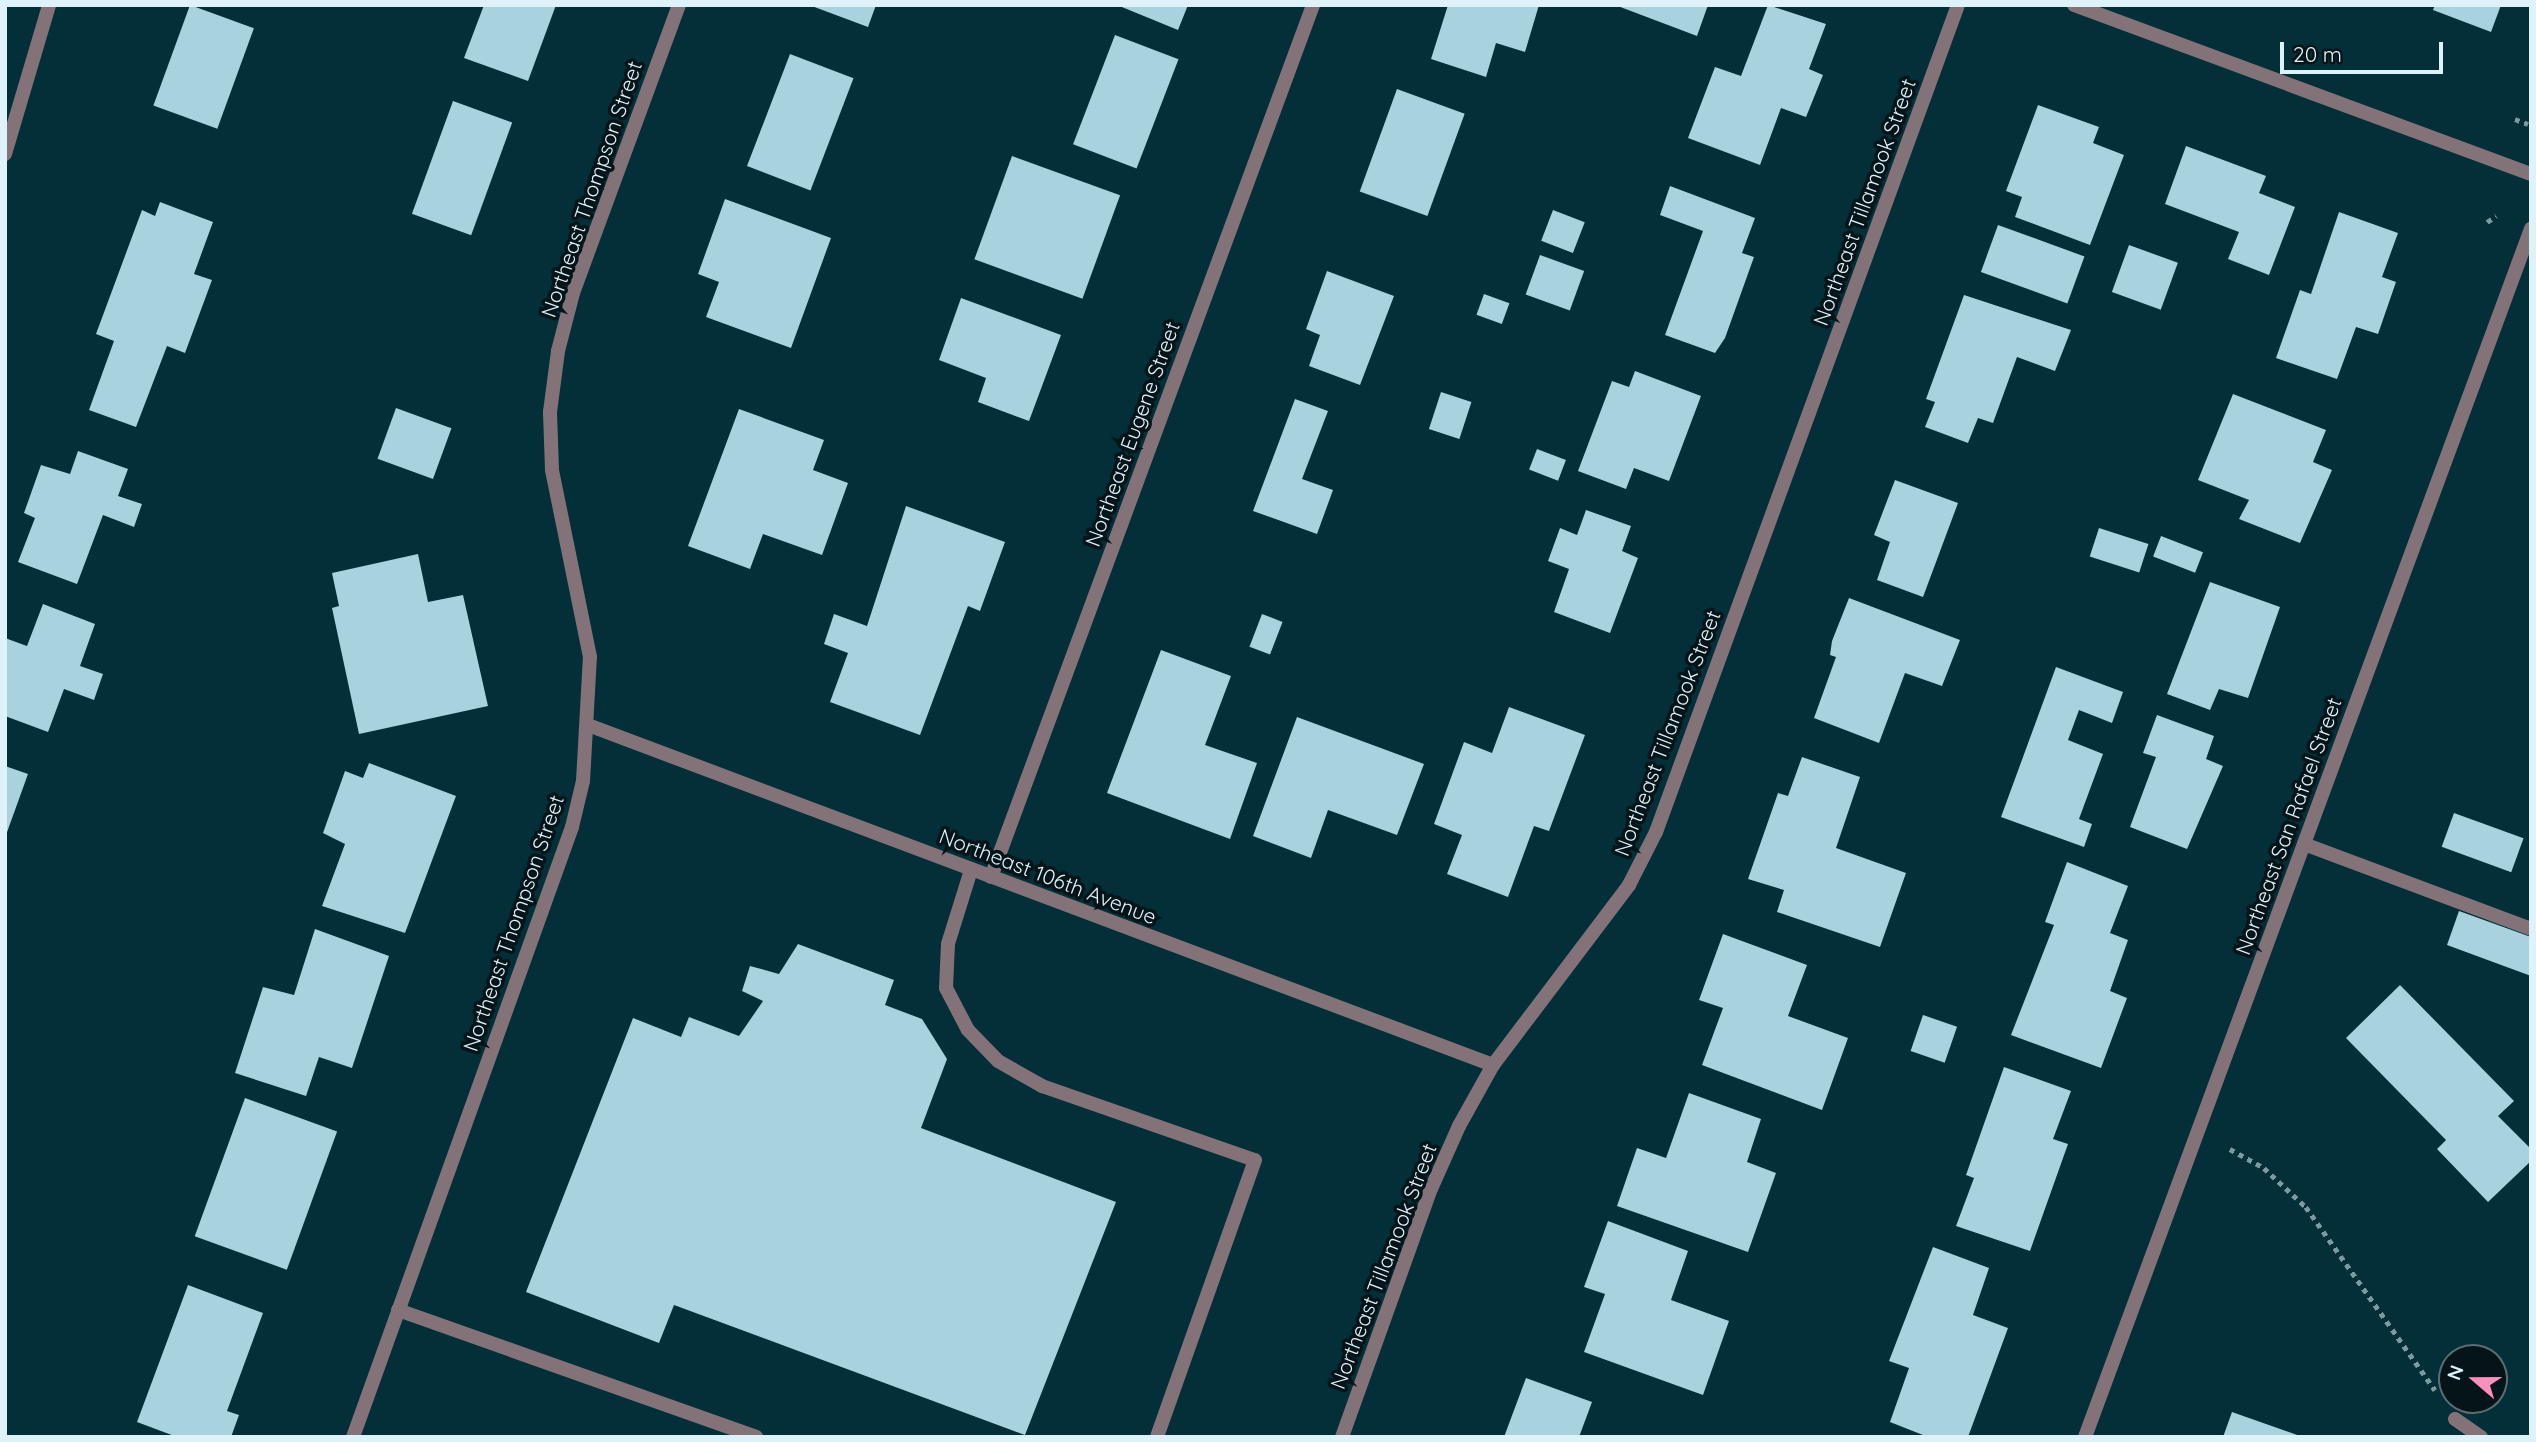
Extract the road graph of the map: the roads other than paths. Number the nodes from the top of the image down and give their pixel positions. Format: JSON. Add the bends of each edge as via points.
{"nodes":[{"id":1,"x":49,"y":5,"type":"edge"},
{"id":2,"x":679,"y":5,"type":"edge"},
{"id":3,"x":1313,"y":5,"type":"edge"},
{"id":4,"x":1958,"y":5,"type":"edge"},
{"id":5,"x":2074,"y":5,"type":"edge"},
{"id":6,"x":5,"y":154,"type":"edge"},
{"id":7,"x":2531,"y":174,"type":"edge"},
{"id":8,"x":2531,"y":229,"type":"edge"},
{"id":9,"x":588,"y":725,"type":"junction"},
{"id":10,"x":2304,"y":844,"type":"junction"},
{"id":11,"x":971,"y":870,"type":"junction"},
{"id":12,"x":991,"y":877,"type":"junction"},
{"id":13,"x":2531,"y":929,"type":"edge"},
{"id":14,"x":1493,"y":1065,"type":"junction"},
{"id":15,"x":398,"y":1310,"type":"junction"},
{"id":16,"x":2455,"y":1419,"type":"road end"},
{"id":17,"x":353,"y":1437,"type":"edge"},
{"id":18,"x":756,"y":1437,"type":"edge"},
{"id":19,"x":1157,"y":1437,"type":"edge"},
{"id":20,"x":1342,"y":1437,"type":"edge"},
{"id":21,"x":2085,"y":1437,"type":"edge"},
{"id":22,"x":2481,"y":1437,"type":"edge"}],
"edges":[{"from":1,"to":6,"type":"street"},
{"from":2,"to":9,"type":"street","name":"Northeast Thompson Street","via":[[573,293],[553,388],[552,470],[588,646]]},
{"from":3,"to":12,"type":"street","name":"Northeast Eugene Street"},
{"from":4,"to":14,"type":"street","name":"Northeast Tillamook Street","via":[[1656,832],[1601,926]]},
{"from":5,"to":7,"type":"street"},
{"from":8,"to":10,"type":"street","name":"Northeast San Rafael Street"},
{"from":9,"to":11,"type":"street","name":"Northeast 106th Avenue"},
{"from":9,"to":15,"type":"street","name":"Northeast Thompson Street","via":[[583,781],[572,827]]},
{"from":10,"to":13,"type":"street"},
{"from":10,"to":21,"type":"street","name":"Northeast San Rafael Street"},
{"from":11,"to":12,"type":"street","name":"Northeast 106th Avenue"},
{"from":11,"to":19,"type":"street","via":[[948,944],[946,988],[976,1038],[999,1061],[1042,1086],[1255,1160]]},
{"from":12,"to":14,"type":"street","name":"Northeast 106th Avenue"},
{"from":14,"to":20,"type":"street","name":"Northeast Tillamook Street","via":[[1431,1189]]},
{"from":15,"to":17,"type":"street","name":"Northeast Thompson Street"},
{"from":15,"to":18,"type":"street"},
{"from":16,"to":22,"type":"street"}]}
